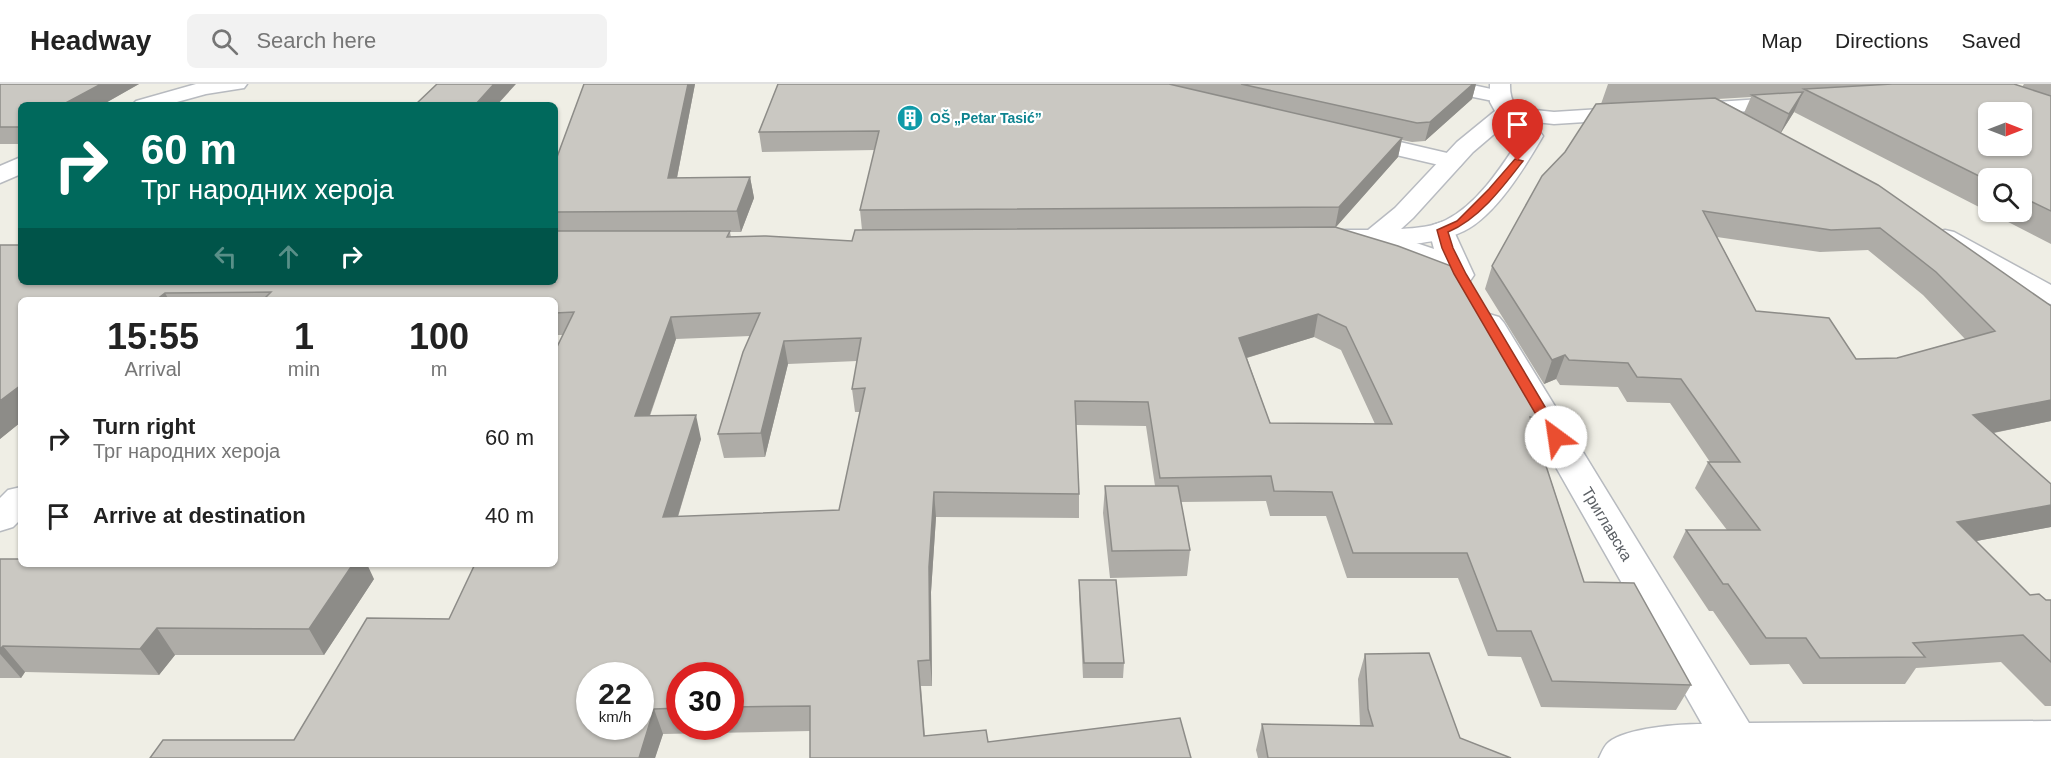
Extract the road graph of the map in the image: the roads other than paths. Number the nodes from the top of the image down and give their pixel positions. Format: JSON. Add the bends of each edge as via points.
{"nodes":[{"id":1,"x":237,"y":84,"type":"edge"},
{"id":2,"x":1436,"y":84,"type":"edge"},
{"id":3,"x":1501,"y":98,"type":"edge"},
{"id":4,"x":154,"y":102,"type":"edge"},
{"id":5,"x":1817,"y":102,"type":"edge"},
{"id":6,"x":1712,"y":108,"type":"junction"},
{"id":7,"x":1753,"y":131,"type":"edge"},
{"id":8,"x":1333,"y":133,"type":"edge"},
{"id":9,"x":1452,"y":161,"type":"junction"},
{"id":10,"x":18,"y":166,"type":"edge"},
{"id":11,"x":0,"y":176,"type":"edge"},
{"id":12,"x":1927,"y":228,"type":"edge"},
{"id":13,"x":1442,"y":230,"type":"junction"},
{"id":14,"x":1375,"y":237,"type":"junction"},
{"id":15,"x":1295,"y":239,"type":"edge"},
{"id":16,"x":1460,"y":274,"type":"junction"},
{"id":17,"x":2051,"y":296,"type":"edge"},
{"id":18,"x":18,"y":502,"type":"edge"},
{"id":19,"x":0,"y":518,"type":"edge"},
{"id":20,"x":1736,"y":742,"type":"junction"},
{"id":21,"x":2042,"y":746,"type":"edge"},
{"id":22,"x":1622,"y":758,"type":"edge"}],
"edges":[{"from":1,"to":4,"type":"street","via":[[204,88]]},
{"from":2,"to":3,"type":"street"},
{"from":3,"to":6,"type":"street","via":[[1554,118]]},
{"from":3,"to":9,"type":"street"},
{"from":3,"to":13,"type":"street","via":[[1532,136],[1518,161],[1492,192],[1461,223]]},
{"from":5,"to":6,"type":"street"},
{"from":6,"to":7,"type":"street"},
{"from":8,"to":9,"type":"street"},
{"from":9,"to":14,"type":"street","via":[[1404,213]]},
{"from":10,"to":11,"type":"street"},
{"from":12,"to":17,"type":"street"},
{"from":13,"to":14,"type":"street"},
{"from":13,"to":16,"type":"street","name":"Триглавска"},
{"from":14,"to":15,"type":"street"},
{"from":14,"to":16,"type":"street","via":[[1415,250]]},
{"from":16,"to":20,"type":"street","name":"Триглавска"},
{"from":18,"to":19,"type":"street"},
{"from":20,"to":21,"type":"street"},
{"from":20,"to":22,"type":"street","via":[[1674,743],[1628,753]]}]}
